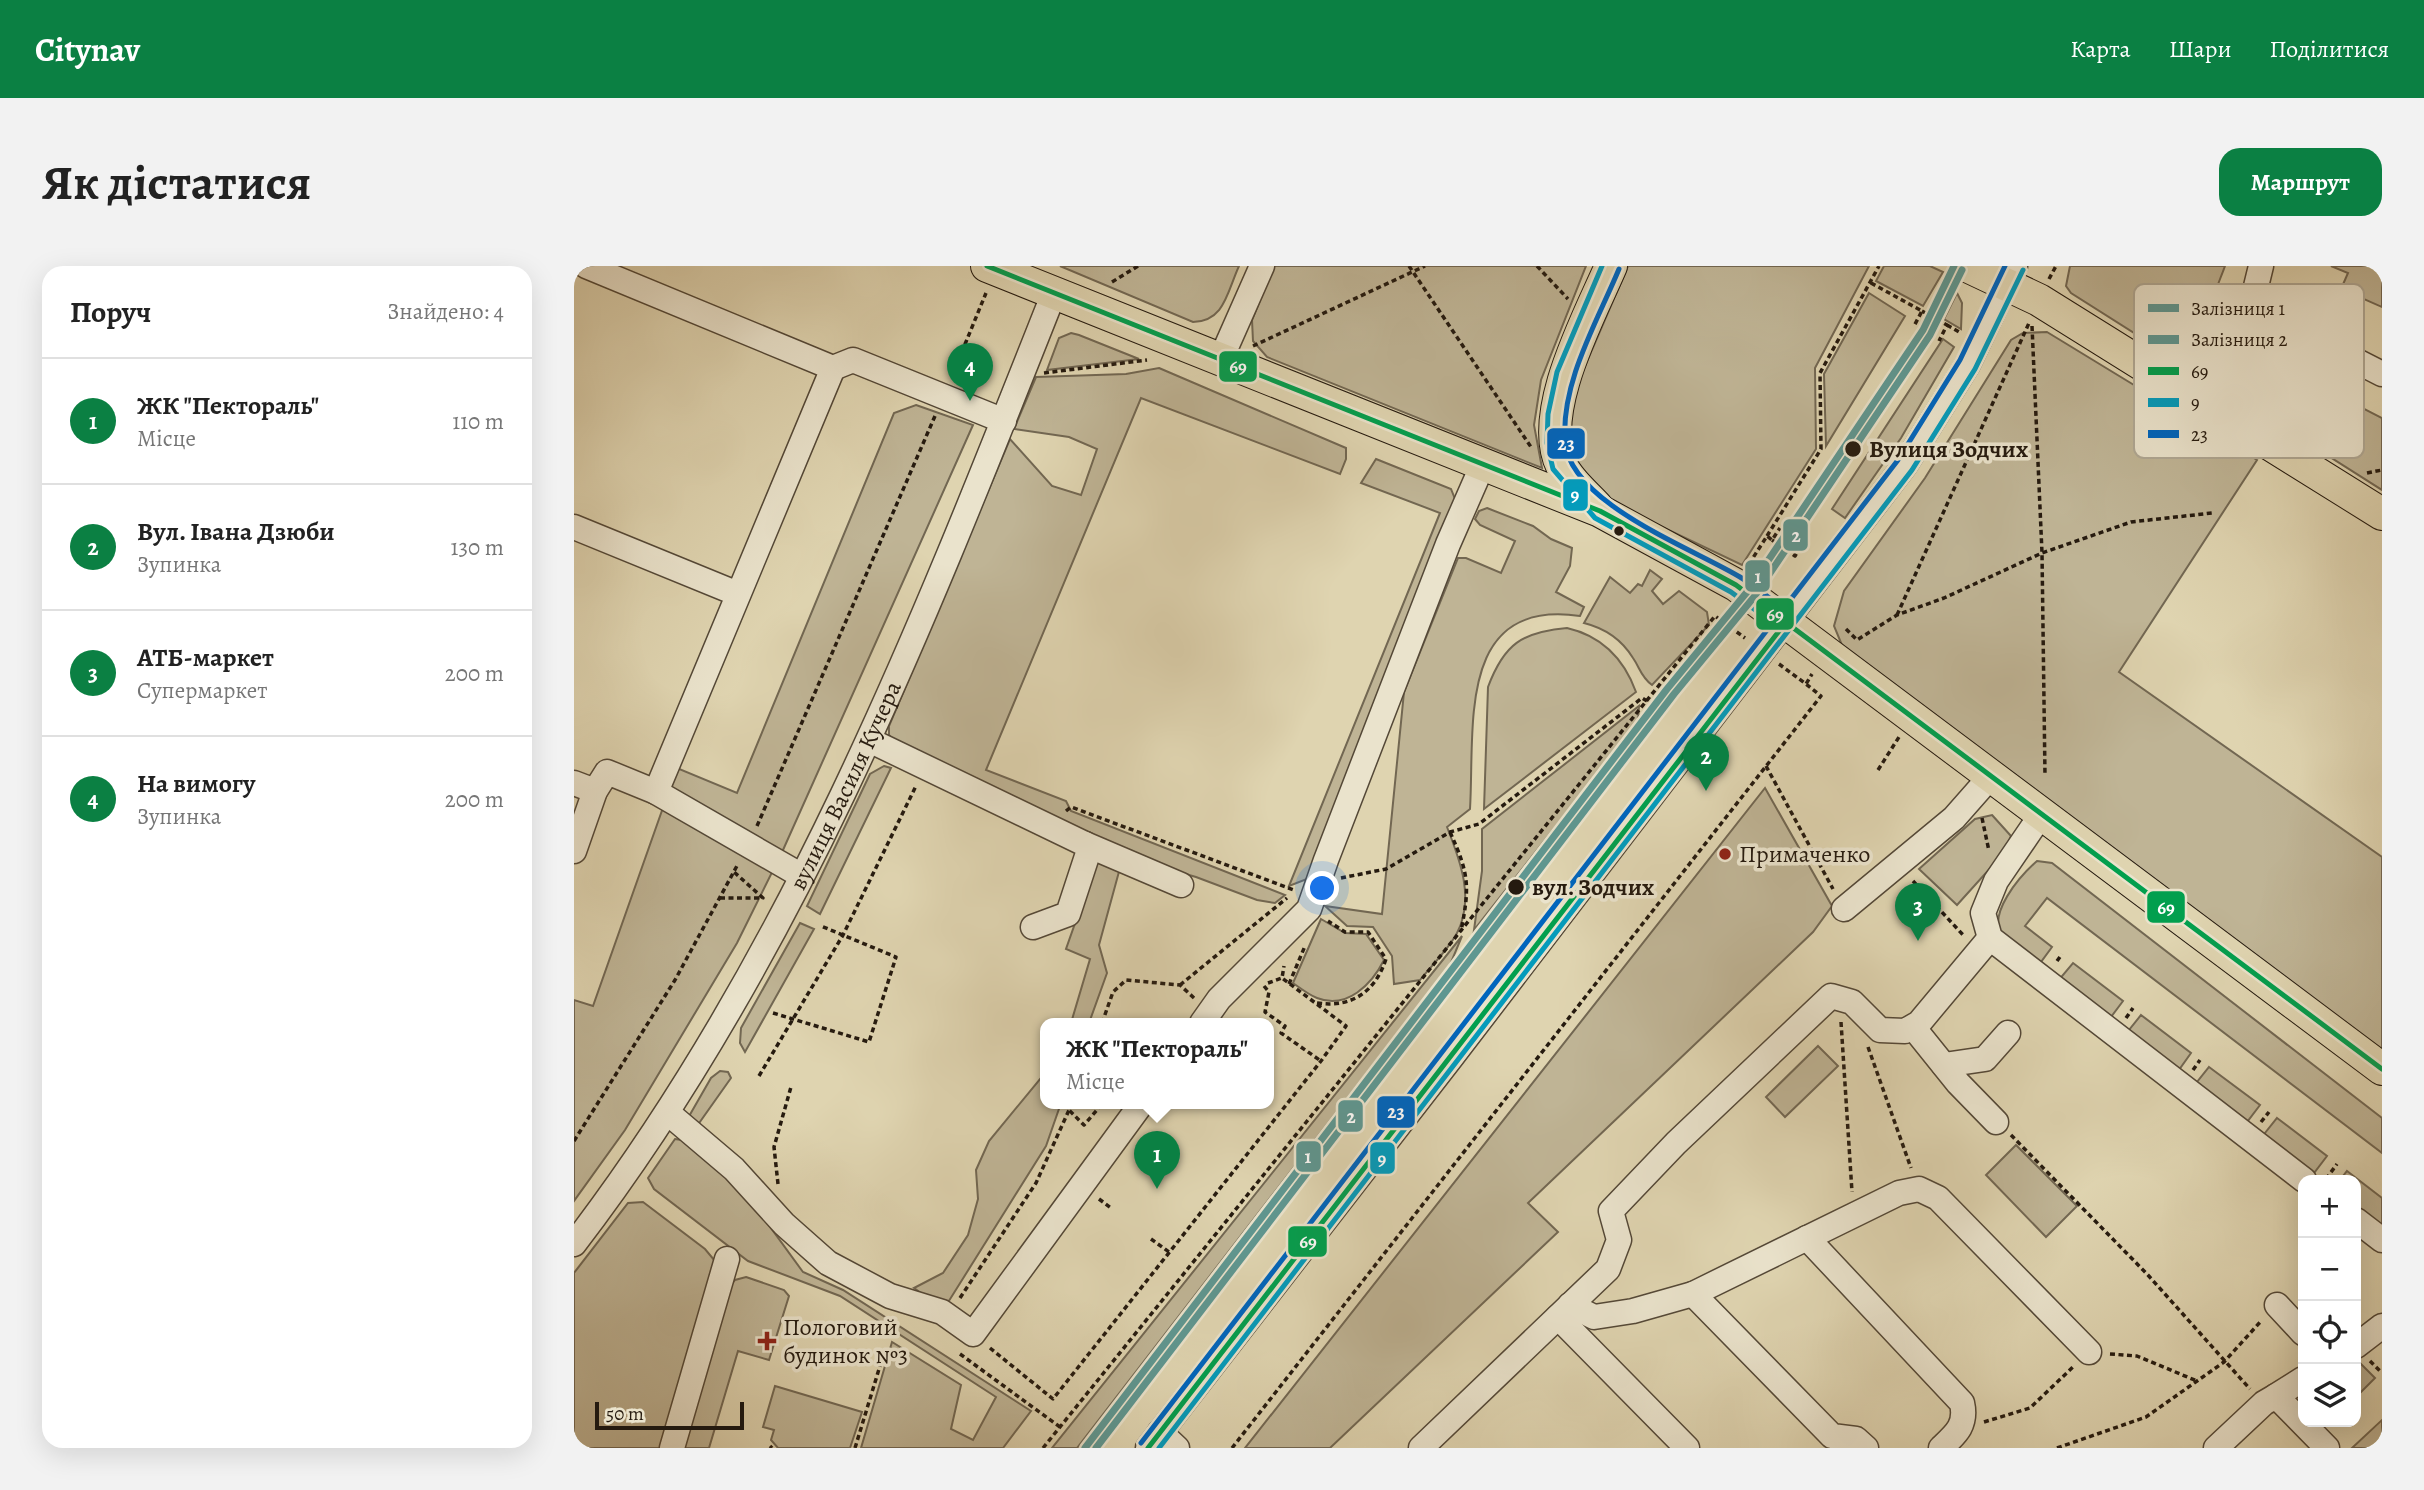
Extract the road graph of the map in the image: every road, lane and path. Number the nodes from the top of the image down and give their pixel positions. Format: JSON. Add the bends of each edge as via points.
{"nodes":[{"id":1,"x":586,"y":266,"type":"edge"},
{"id":2,"x":1138,"y":266,"type":"edge"},
{"id":3,"x":1262,"y":266,"type":"edge"},
{"id":4,"x":1409,"y":266,"type":"edge"},
{"id":5,"x":1425,"y":266,"type":"edge"},
{"id":6,"x":1611,"y":266,"type":"edge"},
{"id":7,"x":1879,"y":266,"type":"edge"},
{"id":8,"x":1968,"y":266,"type":"edge"},
{"id":9,"x":2261,"y":266,"type":"edge"},
{"id":10,"x":1412,"y":272,"type":"junction"},
{"id":11,"x":2011,"y":275,"type":"edge"},
{"id":12,"x":987,"y":278,"type":"edge"},
{"id":13,"x":1112,"y":282,"type":"dead end"},
{"id":14,"x":1871,"y":283,"type":"junction"},
{"id":15,"x":2257,"y":284,"type":"edge"},
{"id":16,"x":1054,"y":293,"type":"junction"},
{"id":17,"x":1922,"y":311,"type":"junction"},
{"id":18,"x":1914,"y":326,"type":"dead end"},
{"id":19,"x":1939,"y":341,"type":"dead end"},
{"id":20,"x":2134,"y":359,"type":"edge"},
{"id":21,"x":1147,"y":360,"type":"dead end"},
{"id":22,"x":1220,"y":361,"type":"junction"},
{"id":23,"x":833,"y":368,"type":"junction"},
{"id":24,"x":1042,"y":373,"type":"dead end"},
{"id":25,"x":943,"y":396,"type":"junction"},
{"id":26,"x":1004,"y":421,"type":"junction"},
{"id":27,"x":1536,"y":455,"type":"dead end"},
{"id":28,"x":2292,"y":458,"type":"edge"},
{"id":29,"x":1483,"y":464,"type":"junction"},
{"id":30,"x":1600,"y":510,"type":"junction"},
{"id":31,"x":2212,"y":513,"type":"dead end"},
{"id":32,"x":2382,"y":514,"type":"edge"},
{"id":33,"x":574,"y":527,"type":"edge"},
{"id":34,"x":1780,"y":528,"type":"dead end"},
{"id":35,"x":1768,"y":536,"type":"junction"},
{"id":36,"x":1772,"y":540,"type":"junction"},
{"id":37,"x":1803,"y":543,"type":"dead end"},
{"id":38,"x":2042,"y":553,"type":"junction"},
{"id":39,"x":1736,"y":585,"type":"junction"},
{"id":40,"x":738,"y":594,"type":"junction"},
{"id":41,"x":1897,"y":615,"type":"junction"},
{"id":42,"x":1786,"y":622,"type":"junction"},
{"id":43,"x":1737,"y":632,"type":"dead end"},
{"id":44,"x":1837,"y":641,"type":"junction"},
{"id":45,"x":1764,"y":652,"type":"junction"},
{"id":46,"x":1805,"y":684,"type":"junction"},
{"id":47,"x":1647,"y":701,"type":"junction"},
{"id":48,"x":1900,"y":735,"type":"dead end"},
{"id":49,"x":869,"y":740,"type":"junction"},
{"id":50,"x":1766,"y":766,"type":"junction"},
{"id":51,"x":924,"y":768,"type":"junction"},
{"id":52,"x":1878,"y":771,"type":"dead end"},
{"id":53,"x":2045,"y":776,"type":"dead end"},
{"id":54,"x":1984,"y":784,"type":"junction"},
{"id":55,"x":585,"y":787,"type":"edge"},
{"id":56,"x":656,"y":792,"type":"junction"},
{"id":57,"x":2041,"y":816,"type":"junction"},
{"id":58,"x":1049,"y":827,"type":"junction"},
{"id":59,"x":1450,"y":832,"type":"junction"},
{"id":60,"x":1085,"y":844,"type":"junction"},
{"id":61,"x":749,"y":845,"type":"junction"},
{"id":62,"x":574,"y":851,"type":"edge"},
{"id":63,"x":1898,"y":865,"type":"junction"},
{"id":64,"x":734,"y":872,"type":"junction"},
{"id":65,"x":801,"y":877,"type":"junction"},
{"id":66,"x":1996,"y":881,"type":"junction"},
{"id":67,"x":1181,"y":885,"type":"dead end"},
{"id":68,"x":1318,"y":885,"type":"junction"},
{"id":69,"x":1290,"y":889,"type":"junction"},
{"id":70,"x":720,"y":898,"type":"junction"},
{"id":71,"x":1844,"y":909,"type":"joint"},
{"id":72,"x":1326,"y":920,"type":"dead end"},
{"id":73,"x":821,"y":926,"type":"dead end"},
{"id":74,"x":1032,"y":927,"type":"dead end"},
{"id":75,"x":1461,"y":934,"type":"junction"},
{"id":76,"x":843,"y":935,"type":"junction"},
{"id":77,"x":1307,"y":941,"type":"dead end"},
{"id":78,"x":1984,"y":945,"type":"junction"},
{"id":79,"x":1282,"y":978,"type":"dead end"},
{"id":80,"x":1263,"y":984,"type":"dead end"},
{"id":81,"x":1289,"y":984,"type":"junction"},
{"id":82,"x":1840,"y":999,"type":"junction"},
{"id":83,"x":1315,"y":1003,"type":"junction"},
{"id":84,"x":773,"y":1013,"type":"dead end"},
{"id":85,"x":1104,"y":1018,"type":"edge"},
{"id":86,"x":1206,"y":1018,"type":"edge"},
{"id":87,"x":1274,"y":1018,"type":"edge"},
{"id":88,"x":1274,"y":1018,"type":"edge"},
{"id":89,"x":796,"y":1019,"type":"junction"},
{"id":90,"x":1913,"y":1027,"type":"junction"},
{"id":91,"x":2008,"y":1033,"type":"dead end"},
{"id":92,"x":1865,"y":1040,"type":"dead end"},
{"id":93,"x":1321,"y":1061,"type":"junction"},
{"id":94,"x":1944,"y":1065,"type":"junction"},
{"id":95,"x":2382,"y":1069,"type":"edge"},
{"id":96,"x":759,"y":1076,"type":"dead end"},
{"id":97,"x":791,"y":1087,"type":"dead end"},
{"id":98,"x":1098,"y":1109,"type":"edge"},
{"id":99,"x":1138,"y":1109,"type":"edge"},
{"id":100,"x":1069,"y":1110,"type":"joint"},
{"id":101,"x":668,"y":1113,"type":"junction"},
{"id":102,"x":1996,"y":1122,"type":"joint"},
{"id":103,"x":574,"y":1141,"type":"edge"},
{"id":104,"x":2337,"y":1164,"type":"dead end"},
{"id":105,"x":2329,"y":1175,"type":"edge"},
{"id":106,"x":2298,"y":1176,"type":"edge"},
{"id":107,"x":1919,"y":1189,"type":"junction"},
{"id":108,"x":1098,"y":1198,"type":"dead end"},
{"id":109,"x":1111,"y":1208,"type":"dead end"},
{"id":110,"x":1853,"y":1216,"type":"junction"},
{"id":111,"x":784,"y":1224,"type":"junction"},
{"id":112,"x":2361,"y":1224,"type":"edge"},
{"id":113,"x":1807,"y":1238,"type":"junction"},
{"id":114,"x":1151,"y":1239,"type":"dead end"},
{"id":115,"x":2382,"y":1240,"type":"edge"},
{"id":116,"x":574,"y":1244,"type":"edge"},
{"id":117,"x":1169,"y":1252,"type":"junction"},
{"id":118,"x":727,"y":1258,"type":"dead end"},
{"id":119,"x":1693,"y":1294,"type":"junction"},
{"id":120,"x":2277,"y":1305,"type":"joint"},
{"id":121,"x":1564,"y":1311,"type":"junction"},
{"id":122,"x":948,"y":1317,"type":"junction"},
{"id":123,"x":2382,"y":1326,"type":"edge"},
{"id":124,"x":2298,"y":1328,"type":"edge"},
{"id":125,"x":973,"y":1334,"type":"junction"},
{"id":126,"x":2361,"y":1342,"type":"edge"},
{"id":127,"x":950,"y":1346,"type":"dead end"},
{"id":128,"x":2089,"y":1352,"type":"junction"},
{"id":129,"x":883,"y":1356,"type":"dead end"},
{"id":130,"x":2224,"y":1362,"type":"junction"},
{"id":131,"x":2197,"y":1381,"type":"junction"},
{"id":132,"x":2298,"y":1382,"type":"edge"},
{"id":133,"x":2270,"y":1400,"type":"junction"},
{"id":134,"x":1060,"y":1427,"type":"junction"},
{"id":135,"x":1960,"y":1430,"type":"junction"},
{"id":136,"x":1161,"y":1443,"type":"edge"},
{"id":137,"x":672,"y":1448,"type":"edge"},
{"id":138,"x":856,"y":1448,"type":"edge"},
{"id":139,"x":1043,"y":1448,"type":"edge"},
{"id":140,"x":1232,"y":1448,"type":"edge"},
{"id":141,"x":1421,"y":1448,"type":"edge"},
{"id":142,"x":1687,"y":1448,"type":"edge"},
{"id":143,"x":1866,"y":1448,"type":"edge"},
{"id":144,"x":1941,"y":1448,"type":"edge"},
{"id":145,"x":2057,"y":1448,"type":"edge"},
{"id":146,"x":2216,"y":1448,"type":"edge"},
{"id":147,"x":2327,"y":1448,"type":"edge"}],
"edges":[{"from":1,"to":23,"type":"street"},
{"from":2,"to":13,"type":"path"},
{"from":3,"to":22,"type":"street"},
{"from":4,"to":10,"type":"path"},
{"from":5,"to":10,"type":"path"},
{"from":6,"to":30,"type":"main road","via":[[1566,374],[1557,414],[1561,465]]},
{"from":7,"to":14,"type":"path"},
{"from":8,"to":11,"type":"main road"},
{"from":9,"to":15,"type":"street"},
{"from":10,"to":22,"type":"path"},
{"from":10,"to":27,"type":"path"},
{"from":11,"to":20,"type":"main road","via":[[2039,300]]},
{"from":11,"to":42,"type":"street","via":[[1968,364],[1905,465]]},
{"from":12,"to":16,"type":"main road"},
{"from":12,"to":25,"type":"path"},
{"from":14,"to":17,"type":"path"},
{"from":14,"to":35,"type":"path","via":[[1820,373],[1821,449]]},
{"from":16,"to":22,"type":"main road"},
{"from":16,"to":26,"type":"street","name":"вулиця Василя Кучера"},
{"from":17,"to":18,"type":"path"},
{"from":17,"to":19,"type":"path","via":[[1947,325]]},
{"from":21,"to":24,"type":"path"},
{"from":22,"to":29,"type":"main road"},
{"from":23,"to":25,"type":"street","via":[[853,360]]},
{"from":23,"to":40,"type":"street"},
{"from":25,"to":26,"type":"street"},
{"from":25,"to":61,"type":"path"},
{"from":26,"to":49,"type":"street","name":"вулиця Василя Кучера"},
{"from":28,"to":32,"type":"main road"},
{"from":29,"to":30,"type":"main road"},
{"from":29,"to":68,"type":"street"},
{"from":30,"to":39,"type":"main road"},
{"from":31,"to":38,"type":"path","via":[[2131,522]]},
{"from":33,"to":40,"type":"street"},
{"from":34,"to":36,"type":"path"},
{"from":35,"to":36,"type":"path"},
{"from":35,"to":39,"type":"path"},
{"from":36,"to":37,"type":"path","via":[[1795,556]]},
{"from":38,"to":41,"type":"path"},
{"from":38,"to":41,"type":"path","via":[[2032,316]]},
{"from":38,"to":53,"type":"path"},
{"from":39,"to":42,"type":"main road"},
{"from":40,"to":56,"type":"street"},
{"from":41,"to":44,"type":"path","via":[[1857,640]]},
{"from":42,"to":44,"type":"main road"},
{"from":42,"to":45,"type":"street"},
{"from":43,"to":47,"type":"path","via":[[1715,616]]},
{"from":44,"to":46,"type":"path"},
{"from":44,"to":54,"type":"main road"},
{"from":45,"to":46,"type":"path"},
{"from":45,"to":136,"type":"street"},
{"from":46,"to":50,"type":"path","via":[[1821,696]]},
{"from":47,"to":59,"type":"path","via":[[1642,698],[1479,824]]},
{"from":47,"to":75,"type":"path"},
{"from":48,"to":52,"type":"path"},
{"from":49,"to":51,"type":"street"},
{"from":49,"to":65,"type":"street","name":"вулиця Василя Кучера"},
{"from":50,"to":71,"type":"path"},
{"from":50,"to":140,"type":"path"},
{"from":51,"to":58,"type":"street"},
{"from":51,"to":76,"type":"path"},
{"from":54,"to":57,"type":"main road"},
{"from":54,"to":63,"type":"street","via":[[1954,818]]},
{"from":54,"to":66,"type":"path"},
{"from":55,"to":56,"type":"street","via":[[607,772]]},
{"from":55,"to":62,"type":"street"},
{"from":56,"to":61,"type":"street"},
{"from":57,"to":66,"type":"street"},
{"from":57,"to":95,"type":"main road"},
{"from":58,"to":60,"type":"street"},
{"from":58,"to":69,"type":"path","via":[[1071,807]]},
{"from":59,"to":68,"type":"path","via":[[1386,869]]},
{"from":59,"to":75,"type":"path","via":[[1464,863],[1469,893]]},
{"from":60,"to":67,"type":"street"},
{"from":60,"to":74,"type":"street","via":[[1089,850],[1068,914]]},
{"from":61,"to":64,"type":"path"},
{"from":61,"to":65,"type":"street"},
{"from":63,"to":71,"type":"street"},
{"from":63,"to":78,"type":"path"},
{"from":64,"to":70,"type":"path"},
{"from":64,"to":70,"type":"path","via":[[763,898]]},
{"from":65,"to":101,"type":"street","name":"вулиця Василя Кучера","via":[[710,1047]]},
{"from":66,"to":78,"type":"street","via":[[1983,913]]},
{"from":68,"to":69,"type":"path"},
{"from":68,"to":86,"type":"street","via":[[1309,909]]},
{"from":69,"to":85,"type":"path","via":[[1289,895],[1180,985],[1126,980],[1113,992]]},
{"from":70,"to":103,"type":"path"},
{"from":72,"to":83,"type":"path","via":[[1345,932],[1368,932],[1386,959],[1380,977],[1354,1001]]},
{"from":73,"to":76,"type":"path"},
{"from":75,"to":134,"type":"path"},
{"from":76,"to":89,"type":"path"},
{"from":76,"to":89,"type":"path","via":[[896,957],[869,1042]]},
{"from":77,"to":81,"type":"path"},
{"from":78,"to":90,"type":"street"},
{"from":78,"to":106,"type":"street"},
{"from":79,"to":81,"type":"path"},
{"from":80,"to":88,"type":"path","via":[[1269,992],[1265,1012]]},
{"from":81,"to":83,"type":"path"},
{"from":82,"to":90,"type":"street","via":[[1852,1002],[1880,1030]]},
{"from":82,"to":110,"type":"path"},
{"from":82,"to":121,"type":"street","via":[[1830,996],[1611,1211],[1619,1240],[1608,1269]]},
{"from":83,"to":93,"type":"path","via":[[1346,1026]]},
{"from":84,"to":89,"type":"path"},
{"from":87,"to":93,"type":"path","via":[[1285,1026],[1281,1033]]},
{"from":89,"to":96,"type":"path"},
{"from":90,"to":94,"type":"street"},
{"from":91,"to":94,"type":"street","via":[[1985,1059]]},
{"from":92,"to":107,"type":"path"},
{"from":93,"to":117,"type":"path"},
{"from":94,"to":102,"type":"street"},
{"from":97,"to":111,"type":"path","via":[[774,1147]]},
{"from":98,"to":100,"type":"path","via":[[1083,1125]]},
{"from":99,"to":125,"type":"street"},
{"from":100,"to":122,"type":"path","via":[[1036,1183]]},
{"from":101,"to":111,"type":"street","via":[[734,1169]]},
{"from":101,"to":116,"type":"street","name":"вулиця Василя Кучера"},
{"from":102,"to":130,"type":"path","via":[[2147,1274]]},
{"from":104,"to":105,"type":"path"},
{"from":107,"to":110,"type":"street","via":[[1899,1193]]},
{"from":107,"to":128,"type":"street","via":[[1938,1198]]},
{"from":108,"to":109,"type":"path"},
{"from":110,"to":113,"type":"street"},
{"from":111,"to":122,"type":"street","via":[[828,1263],[890,1296]]},
{"from":112,"to":115,"type":"street"},
{"from":113,"to":119,"type":"street"},
{"from":113,"to":135,"type":"street","via":[[1962,1403],[1965,1416]]},
{"from":114,"to":117,"type":"path"},
{"from":117,"to":125,"type":"path","via":[[1053,1399]]},
{"from":118,"to":137,"type":"street"},
{"from":119,"to":121,"type":"street","via":[[1594,1317]]},
{"from":119,"to":143,"type":"street","via":[[1832,1436],[1856,1439]]},
{"from":120,"to":124,"type":"street"},
{"from":120,"to":130,"type":"path"},
{"from":121,"to":141,"type":"street"},
{"from":121,"to":142,"type":"street"},
{"from":122,"to":125,"type":"street"},
{"from":123,"to":126,"type":"street"},
{"from":127,"to":134,"type":"path"},
{"from":128,"to":131,"type":"path","via":[[2137,1356]]},
{"from":128,"to":135,"type":"path","via":[[2030,1408]]},
{"from":129,"to":138,"type":"path"},
{"from":130,"to":131,"type":"path"},
{"from":130,"to":133,"type":"path"},
{"from":131,"to":145,"type":"path","via":[[2146,1418]]},
{"from":132,"to":133,"type":"street"},
{"from":133,"to":146,"type":"street"},
{"from":133,"to":147,"type":"street"},
{"from":134,"to":139,"type":"path"},
{"from":135,"to":144,"type":"street"}]}
